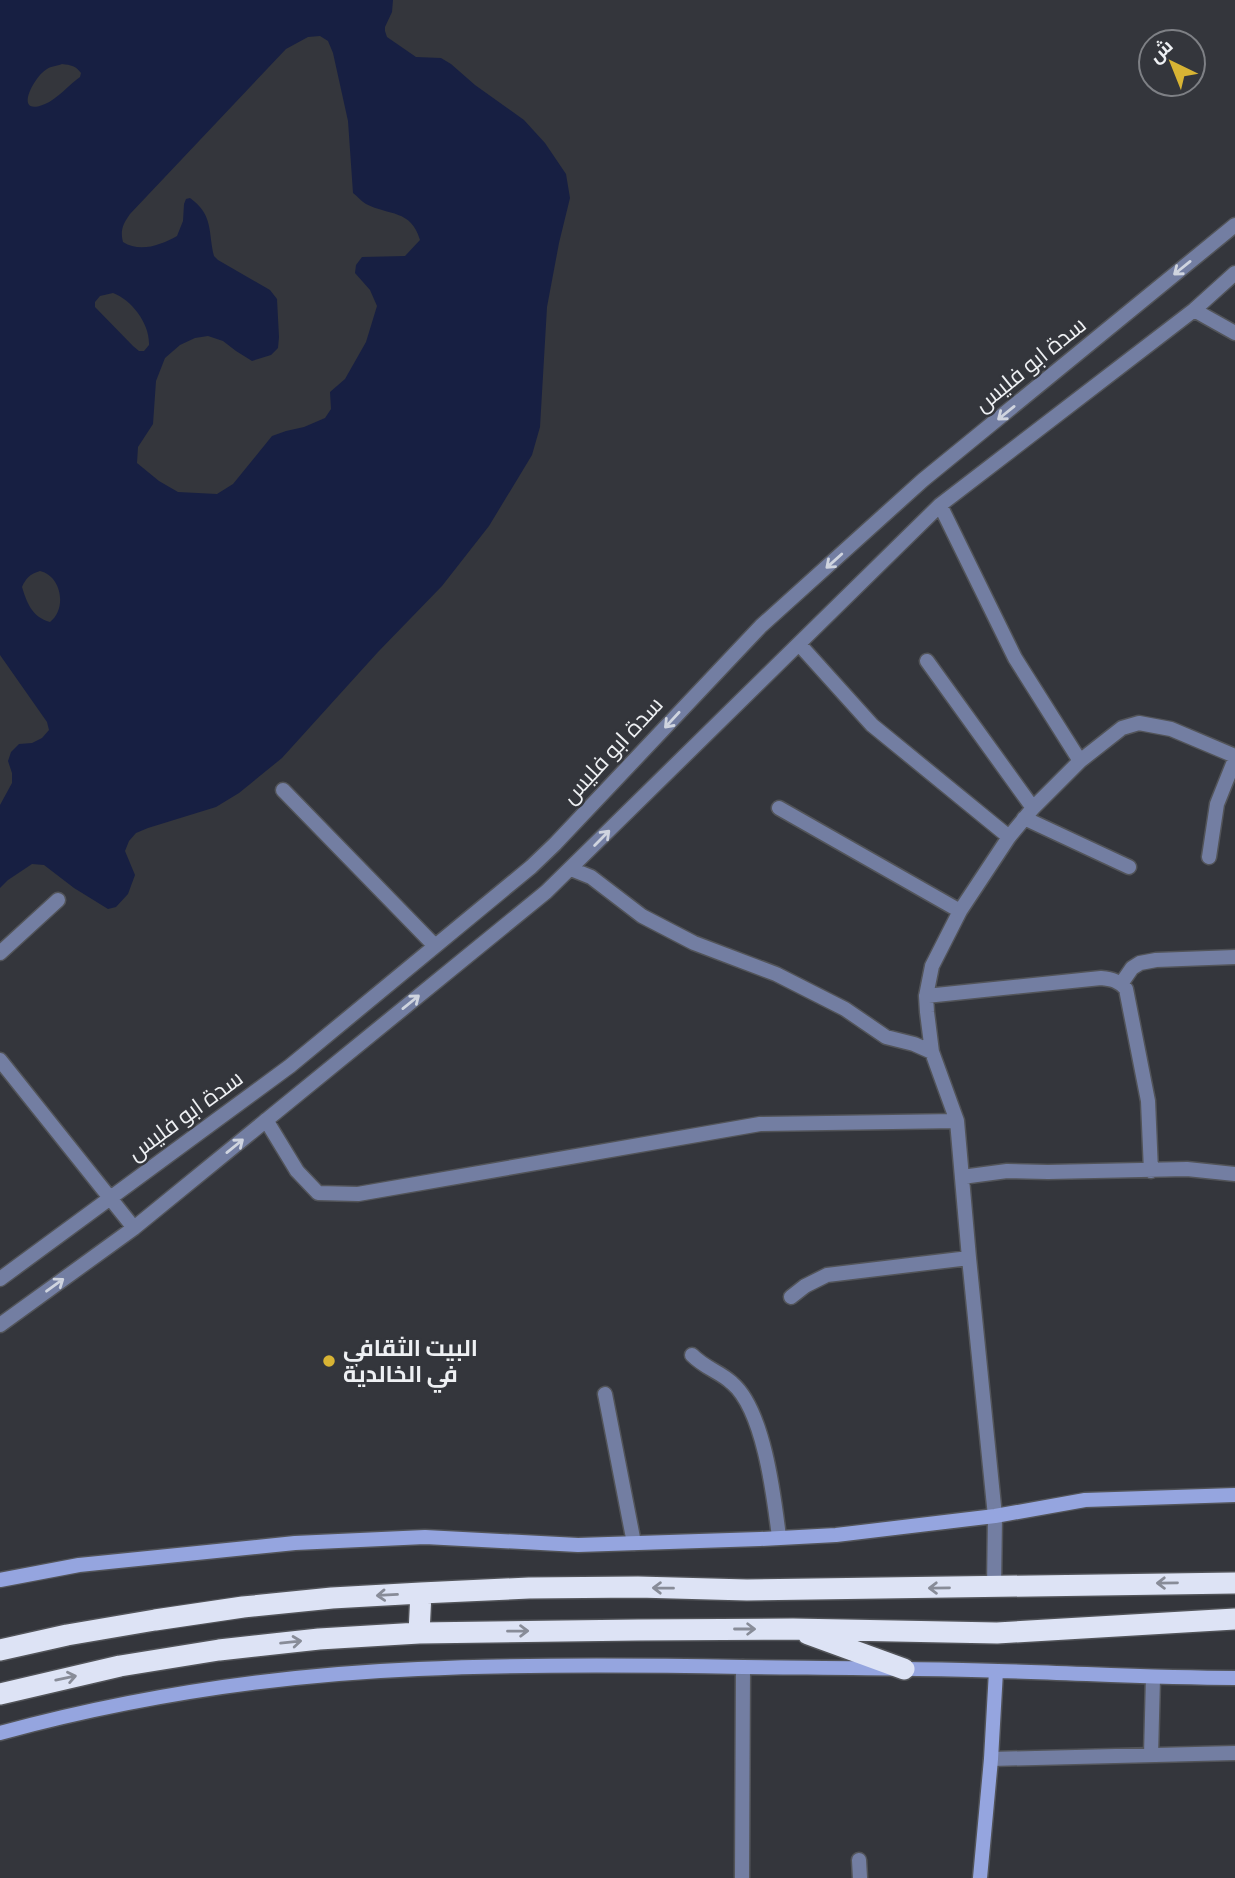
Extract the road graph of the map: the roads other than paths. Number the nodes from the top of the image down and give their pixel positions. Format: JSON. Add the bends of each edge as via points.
{"nodes":[{"id":1,"x":1235,"y":225,"type":"edge"},
{"id":2,"x":1235,"y":273,"type":"edge"},
{"id":3,"x":1194,"y":310,"type":"junction"},
{"id":4,"x":1235,"y":333,"type":"edge"},
{"id":5,"x":940,"y":505,"type":"junction"},
{"id":6,"x":799,"y":644,"type":"junction"},
{"id":7,"x":927,"y":661,"type":"dead end"},
{"id":8,"x":1235,"y":757,"type":"edge"},
{"id":9,"x":1080,"y":761,"type":"junction"},
{"id":10,"x":283,"y":790,"type":"dead end"},
{"id":11,"x":779,"y":808,"type":"dead end"},
{"id":12,"x":1028,"y":813,"type":"junction"},
{"id":13,"x":1009,"y":837,"type":"junction"},
{"id":14,"x":1209,"y":857,"type":"dead end"},
{"id":15,"x":1129,"y":867,"type":"dead end"},
{"id":16,"x":570,"y":869,"type":"junction"},
{"id":17,"x":58,"y":900,"type":"dead end"},
{"id":18,"x":960,"y":911,"type":"junction"},
{"id":19,"x":435,"y":946,"type":"junction"},
{"id":20,"x":0,"y":953,"type":"edge"},
{"id":21,"x":1235,"y":957,"type":"edge"},
{"id":22,"x":1122,"y":984,"type":"junction"},
{"id":23,"x":926,"y":996,"type":"junction"},
{"id":24,"x":932,"y":1052,"type":"junction"},
{"id":25,"x":0,"y":1060,"type":"edge"},
{"id":26,"x":265,"y":1121,"type":"junction"},
{"id":27,"x":957,"y":1121,"type":"junction"},
{"id":28,"x":1151,"y":1171,"type":"junction"},
{"id":29,"x":1235,"y":1174,"type":"edge"},
{"id":30,"x":962,"y":1177,"type":"junction"},
{"id":31,"x":111,"y":1198,"type":"junction"},
{"id":32,"x":134,"y":1228,"type":"junction"},
{"id":33,"x":968,"y":1258,"type":"junction"},
{"id":34,"x":0,"y":1279,"type":"edge"},
{"id":35,"x":791,"y":1297,"type":"dead end"},
{"id":36,"x":0,"y":1325,"type":"edge"},
{"id":37,"x":692,"y":1355,"type":"dead end"},
{"id":38,"x":605,"y":1394,"type":"dead end"},
{"id":39,"x":1235,"y":1495,"type":"edge"},
{"id":40,"x":995,"y":1516,"type":"junction"},
{"id":41,"x":779,"y":1537,"type":"junction"},
{"id":42,"x":634,"y":1543,"type":"junction"},
{"id":43,"x":0,"y":1580,"type":"edge"},
{"id":44,"x":1235,"y":1583,"type":"edge"},
{"id":45,"x":994,"y":1588,"type":"junction"},
{"id":46,"x":421,"y":1593,"type":"junction"},
{"id":47,"x":1235,"y":1619,"type":"edge"},
{"id":48,"x":793,"y":1629,"type":"junction"},
{"id":49,"x":419,"y":1633,"type":"junction"},
{"id":50,"x":0,"y":1650,"type":"edge"},
{"id":51,"x":743,"y":1667,"type":"junction"},
{"id":52,"x":904,"y":1669,"type":"junction"},
{"id":53,"x":996,"y":1671,"type":"junction"},
{"id":54,"x":1153,"y":1678,"type":"junction"},
{"id":55,"x":1235,"y":1678,"type":"edge"},
{"id":56,"x":0,"y":1694,"type":"edge"},
{"id":57,"x":0,"y":1733,"type":"edge"},
{"id":58,"x":1235,"y":1753,"type":"edge"},
{"id":59,"x":1151,"y":1755,"type":"junction"},
{"id":60,"x":991,"y":1759,"type":"junction"},
{"id":61,"x":859,"y":1860,"type":"dead end"},
{"id":62,"x":742,"y":1878,"type":"edge"},
{"id":63,"x":860,"y":1878,"type":"edge"},
{"id":64,"x":980,"y":1878,"type":"edge"}],
"edges":[{"from":1,"to":19,"type":"street","name":"سدة ابو فليس","one_way":true,"via":[[923,480],[761,626],[555,844]]},
{"from":2,"to":3,"type":"street"},
{"from":3,"to":4,"type":"street"},
{"from":3,"to":5,"type":"street"},
{"from":5,"to":6,"type":"street"},
{"from":5,"to":9,"type":"street","via":[[1014,658]]},
{"from":6,"to":13,"type":"street","via":[[873,725]]},
{"from":16,"to":6,"type":"street","one_way":true},
{"from":7,"to":12,"type":"street"},
{"from":8,"to":9,"type":"street","via":[[1171,729],[1139,723],[1122,727]]},
{"from":8,"to":14,"type":"street","via":[[1217,804]]},
{"from":9,"to":12,"type":"street"},
{"from":10,"to":19,"type":"street"},
{"from":11,"to":18,"type":"street"},
{"from":12,"to":13,"type":"street"},
{"from":12,"to":15,"type":"street"},
{"from":13,"to":18,"type":"street"},
{"from":16,"to":24,"type":"street","via":[[591,877],[642,916],[694,943],[776,974],[845,1009],[886,1037]]},
{"from":26,"to":16,"type":"street","one_way":true},
{"from":17,"to":20,"type":"street"},
{"from":18,"to":23,"type":"street","via":[[932,966]]},
{"from":19,"to":31,"type":"street","name":"سدة ابو فليس","via":[[289,1066]]},
{"from":21,"to":22,"type":"street","via":[[1140,963]]},
{"from":22,"to":23,"type":"street","via":[[1101,978]]},
{"from":22,"to":28,"type":"street","via":[[1149,1101]]},
{"from":23,"to":24,"type":"street"},
{"from":24,"to":27,"type":"street"},
{"from":25,"to":31,"type":"street"},
{"from":26,"to":27,"type":"street","via":[[297,1171],[318,1192],[358,1194],[760,1124]]},
{"from":32,"to":26,"type":"street","one_way":true},
{"from":27,"to":30,"type":"street"},
{"from":28,"to":29,"type":"street"},
{"from":28,"to":30,"type":"street","via":[[1007,1171]]},
{"from":30,"to":33,"type":"street"},
{"from":31,"to":32,"type":"street"},
{"from":31,"to":34,"type":"street","name":"سدة ابو فليس"},
{"from":36,"to":32,"type":"street","one_way":true},
{"from":33,"to":35,"type":"street","via":[[827,1275]]},
{"from":33,"to":40,"type":"street"},
{"from":37,"to":41,"type":"street","via":[[733,1383],[748,1404],[771,1479]]},
{"from":38,"to":42,"type":"street"},
{"from":39,"to":40,"type":"main road","via":[[1085,1500]]},
{"from":40,"to":41,"type":"main road","via":[[836,1535]]},
{"from":40,"to":45,"type":"street"},
{"from":41,"to":42,"type":"main road"},
{"from":42,"to":43,"type":"main road","via":[[578,1545],[425,1537],[295,1543],[79,1565]]},
{"from":44,"to":45,"type":"highway","one_way":true},
{"from":45,"to":46,"type":"highway","one_way":true,"via":[[529,1588]]},
{"from":46,"to":49,"type":"highway"},
{"from":46,"to":50,"type":"highway","one_way":true,"via":[[243,1607]]},
{"from":47,"to":48,"type":"highway","via":[[997,1633]]},
{"from":49,"to":48,"type":"highway","one_way":true},
{"from":48,"to":52,"type":"highway"},
{"from":56,"to":49,"type":"highway","one_way":true,"via":[[120,1666],[219,1650]]},
{"from":51,"to":52,"type":"main road"},
{"from":51,"to":57,"type":"main road","via":[[525,1666],[318,1676],[123,1704]]},
{"from":51,"to":62,"type":"street"},
{"from":52,"to":53,"type":"main road"},
{"from":53,"to":54,"type":"main road"},
{"from":53,"to":60,"type":"main road"},
{"from":54,"to":55,"type":"main road"},
{"from":54,"to":59,"type":"street"},
{"from":58,"to":59,"type":"street"},
{"from":59,"to":60,"type":"street"},
{"from":60,"to":64,"type":"main road"},
{"from":61,"to":63,"type":"street"}]}
